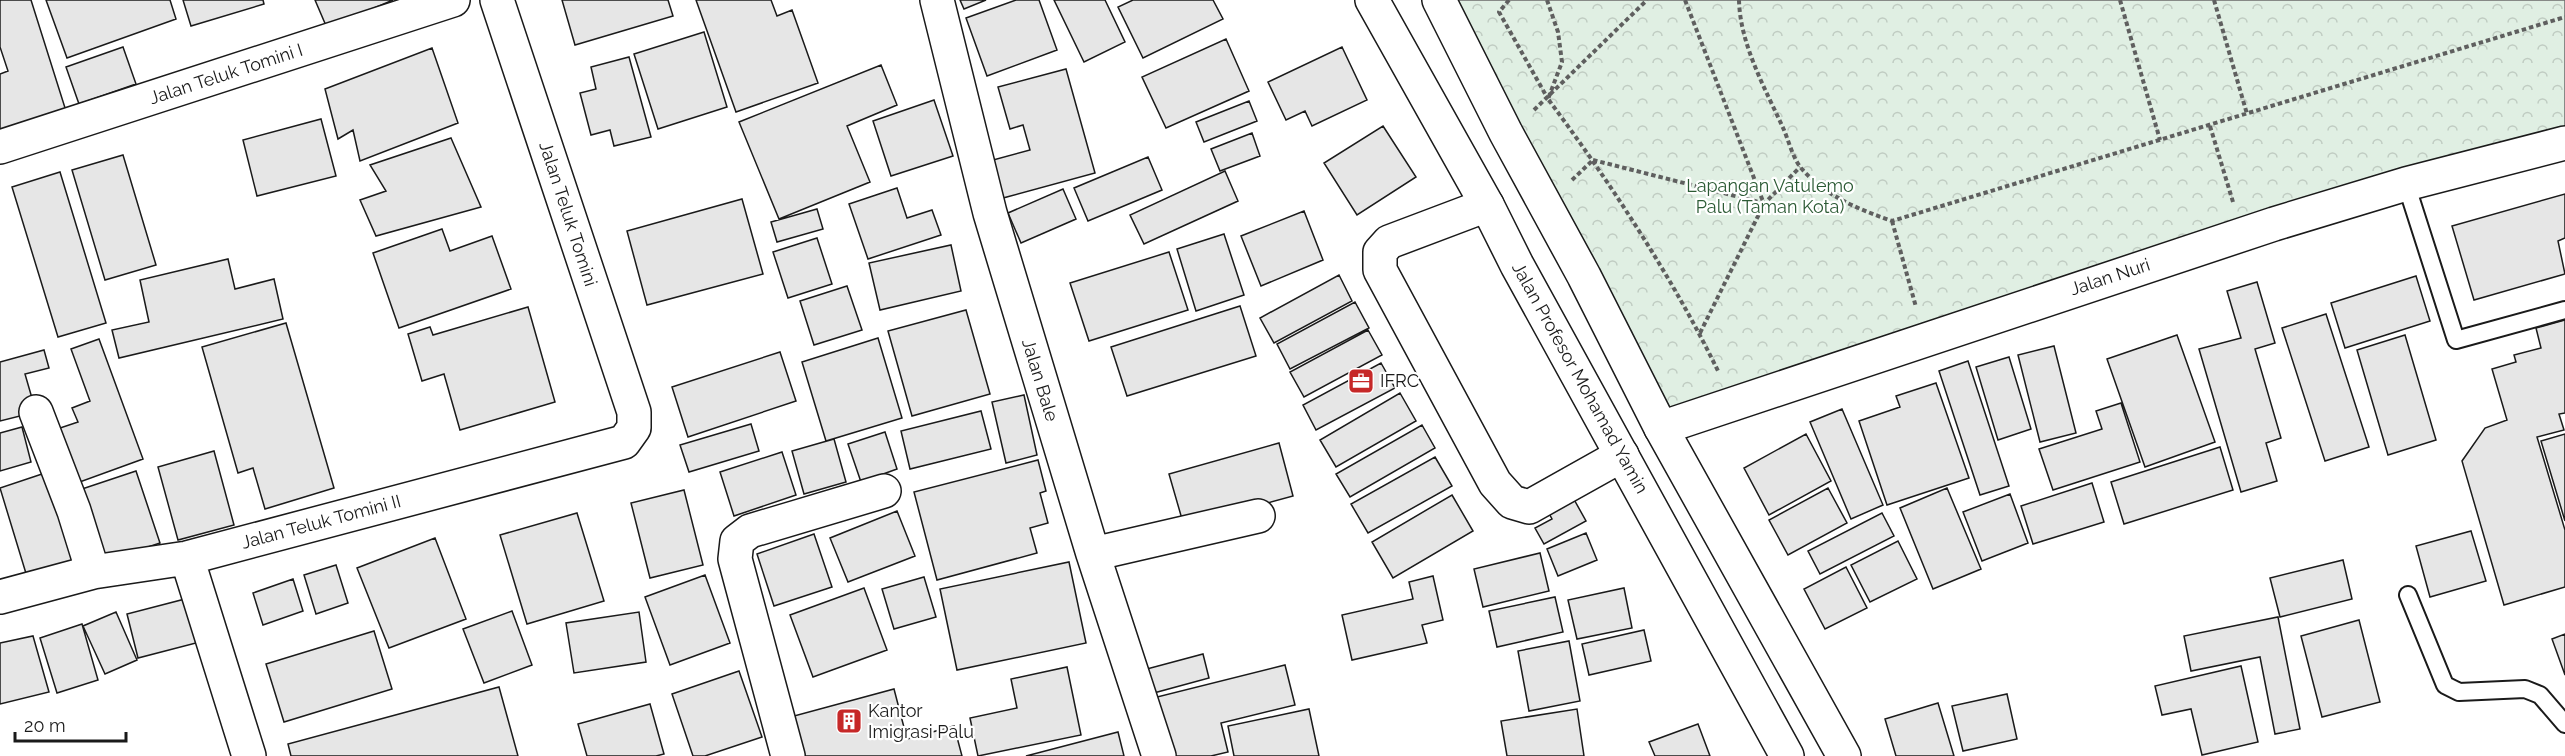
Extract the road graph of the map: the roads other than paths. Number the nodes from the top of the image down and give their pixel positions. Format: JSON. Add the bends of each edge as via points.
{"nodes":[{"id":1,"x":453,"y":0,"type":"edge"},
{"id":2,"x":497,"y":0,"type":"edge"},
{"id":3,"x":936,"y":0,"type":"edge"},
{"id":4,"x":1372,"y":0,"type":"edge"},
{"id":5,"x":1438,"y":0,"type":"edge"},
{"id":6,"x":2565,"y":143,"type":"edge"},
{"id":7,"x":0,"y":147,"type":"edge"},
{"id":8,"x":2406,"y":184,"type":"junction"},
{"id":9,"x":1488,"y":204,"type":"junction"},
{"id":10,"x":1564,"y":240,"type":"junction"},
{"id":11,"x":1517,"y":265,"type":"junction"},
{"id":12,"x":2565,"y":310,"type":"edge"},
{"id":13,"x":36,"y":412,"type":"dead end"},
{"id":14,"x":634,"y":428,"type":"joint"},
{"id":15,"x":1661,"y":428,"type":"junction"},
{"id":16,"x":1622,"y":455,"type":"junction"},
{"id":17,"x":884,"y":491,"type":"dead end"},
{"id":18,"x":1258,"y":516,"type":"dead end"},
{"id":19,"x":1093,"y":554,"type":"junction"},
{"id":20,"x":187,"y":558,"type":"junction"},
{"id":21,"x":93,"y":572,"type":"junction"},
{"id":22,"x":2408,"y":594,"type":"dead end"},
{"id":23,"x":0,"y":597,"type":"edge"},
{"id":24,"x":2565,"y":724,"type":"edge"},
{"id":25,"x":249,"y":756,"type":"edge"},
{"id":26,"x":788,"y":756,"type":"edge"},
{"id":27,"x":1159,"y":756,"type":"edge"},
{"id":28,"x":1788,"y":756,"type":"edge"},
{"id":29,"x":1844,"y":756,"type":"edge"}],
"edges":[{"from":1,"to":7,"type":"street","name":"Jalan Teluk Tomini I"},
{"from":2,"to":14,"type":"street","name":"Jalan Teluk Tomini","via":[[633,412]]},
{"from":3,"to":19,"type":"street","name":"Jalan Bale","via":[[990,213]]},
{"from":4,"to":9,"type":"street","name":"Jalan Profesor Mohamad Yamin"},
{"from":5,"to":10,"type":"street"},
{"from":6,"to":8,"type":"street","name":"Jalan Nuri"},
{"from":8,"to":12,"type":"lane","via":[[2456,340]]},
{"from":8,"to":15,"type":"street","name":"Jalan Nuri","via":[[2263,227]]},
{"from":9,"to":11,"type":"street","name":"Jalan Profesor Mohamad Yamin"},
{"from":9,"to":16,"type":"street","via":[[1389,242],[1380,252],[1380,270],[1495,483],[1512,502],[1529,507]]},
{"from":10,"to":11,"type":"street"},
{"from":10,"to":15,"type":"street"},
{"from":11,"to":16,"type":"street","name":"Jalan Profesor Mohamad Yamin"},
{"from":13,"to":21,"type":"street"},
{"from":14,"to":20,"type":"street","name":"Jalan Teluk Tomini II","via":[[624,442]]},
{"from":15,"to":29,"type":"street"},
{"from":16,"to":28,"type":"street","name":"Jalan Profesor Mohamad Yamin"},
{"from":17,"to":26,"type":"street","via":[[750,531],[737,542],[735,559]]},
{"from":18,"to":19,"type":"street"},
{"from":19,"to":27,"type":"street","name":"Jalan Bale"},
{"from":20,"to":21,"type":"street","name":"Jalan Teluk Tomini II"},
{"from":20,"to":25,"type":"street"},
{"from":21,"to":23,"type":"street","name":"Jalan Teluk Tomini II"},
{"from":22,"to":24,"type":"lane","via":[[2445,685],[2458,692],[2525,689],[2540,694]]}]}
